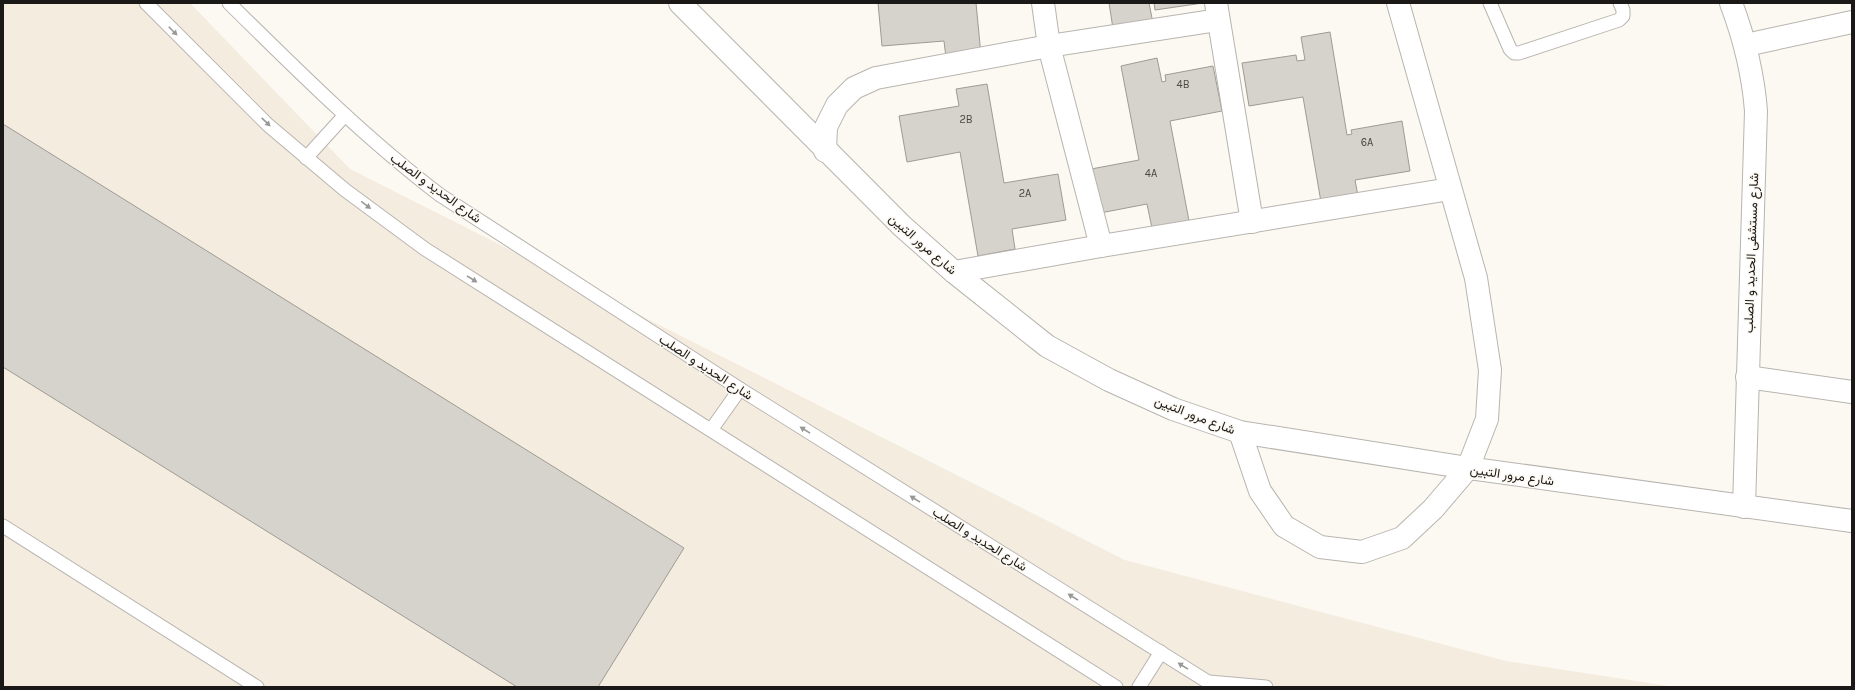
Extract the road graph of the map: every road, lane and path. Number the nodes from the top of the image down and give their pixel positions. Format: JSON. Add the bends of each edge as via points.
{"nodes":[{"id":1,"x":146,"y":3,"type":"edge"},
{"id":2,"x":229,"y":3,"type":"edge"},
{"id":3,"x":680,"y":3,"type":"edge"},
{"id":4,"x":1043,"y":3,"type":"edge"},
{"id":5,"x":1398,"y":3,"type":"edge"},
{"id":6,"x":1490,"y":3,"type":"edge"},
{"id":7,"x":1620,"y":3,"type":"edge"},
{"id":8,"x":1731,"y":3,"type":"edge"},
{"id":9,"x":1217,"y":11,"type":"edge"},
{"id":10,"x":1852,"y":22,"type":"edge"},
{"id":11,"x":1746,"y":45,"type":"junction"},
{"id":12,"x":1049,"y":46,"type":"junction"},
{"id":13,"x":346,"y":115,"type":"junction"},
{"id":14,"x":825,"y":151,"type":"junction"},
{"id":15,"x":306,"y":158,"type":"junction"},
{"id":16,"x":1450,"y":189,"type":"junction"},
{"id":17,"x":1252,"y":222,"type":"junction"},
{"id":18,"x":1101,"y":246,"type":"junction"},
{"id":19,"x":954,"y":272,"type":"junction"},
{"id":20,"x":1747,"y":377,"type":"junction"},
{"id":21,"x":740,"y":390,"type":"junction"},
{"id":22,"x":1852,"y":392,"type":"edge"},
{"id":23,"x":711,"y":430,"type":"junction"},
{"id":24,"x":1240,"y":432,"type":"junction"},
{"id":25,"x":1468,"y":468,"type":"junction"},
{"id":26,"x":1744,"y":507,"type":"junction"},
{"id":27,"x":1852,"y":521,"type":"edge"},
{"id":28,"x":3,"y":526,"type":"edge"},
{"id":29,"x":1161,"y":652,"type":"junction"},
{"id":30,"x":1212,"y":685,"type":"edge"},
{"id":31,"x":257,"y":687,"type":"edge"},
{"id":32,"x":1116,"y":687,"type":"edge"},
{"id":33,"x":1139,"y":687,"type":"edge"},
{"id":34,"x":1266,"y":687,"type":"edge"}],
"edges":[{"from":1,"to":15,"type":"lane","one_way":true,"via":[[268,125]]},
{"from":2,"to":13,"type":"lane","name":"شارع الحديد و الصلب"},
{"from":3,"to":14,"type":"street","name":"شارع مرور التبين"},
{"from":4,"to":12,"type":"street"},
{"from":5,"to":16,"type":"street"},
{"from":6,"to":7,"type":"lane","via":[[1510,49],[1514,53],[1519,53],[1619,20],[1623,16]]},
{"from":8,"to":11,"type":"street","name":"شارع مستشفى الحديد و الصلب"},
{"from":9,"to":12,"type":"street"},
{"from":9,"to":17,"type":"street"},
{"from":10,"to":11,"type":"street"},
{"from":11,"to":20,"type":"street","name":"شارع مستشفى الحديد و الصلب","via":[[1754,80],[1756,111]]},
{"from":12,"to":14,"type":"street","via":[[876,78],[854,88],[836,105],[826,127]]},
{"from":12,"to":18,"type":"street"},
{"from":13,"to":15,"type":"lane"},
{"from":13,"to":21,"type":"lane","name":"شارع الحديد و الصلب","via":[[395,161],[440,195]]},
{"from":14,"to":19,"type":"street","name":"شارع مرور التبين","via":[[902,226]]},
{"from":15,"to":23,"type":"lane","one_way":true,"via":[[425,249]]},
{"from":16,"to":17,"type":"street"},
{"from":16,"to":25,"type":"street","via":[[1476,278],[1490,370],[1488,419]]},
{"from":17,"to":18,"type":"street"},
{"from":18,"to":19,"type":"street"},
{"from":19,"to":24,"type":"street","name":"شارع مرور التبين","via":[[1047,346],[1109,380],[1166,406]]},
{"from":20,"to":22,"type":"street"},
{"from":20,"to":26,"type":"street","name":"شارع مستشفى الحديد و الصلب"},
{"from":21,"to":23,"type":"lane"},
{"from":29,"to":21,"type":"lane","name":"شارع الحديد و الصلب","one_way":true},
{"from":23,"to":32,"type":"lane"},
{"from":24,"to":25,"type":"street","name":"شارع مرور التبين"},
{"from":24,"to":25,"type":"street","via":[[1260,492],[1284,526],[1320,547],[1362,552],[1402,538],[1433,509]]},
{"from":25,"to":26,"type":"street","name":"شارع مرور التبين"},
{"from":26,"to":27,"type":"street","name":"شارع مرور التبين"},
{"from":28,"to":31,"type":"lane"},
{"from":30,"to":29,"type":"lane","name":"شارع الحديد و الصلب","one_way":true},
{"from":29,"to":33,"type":"lane"},
{"from":30,"to":34,"type":"lane"}]}
